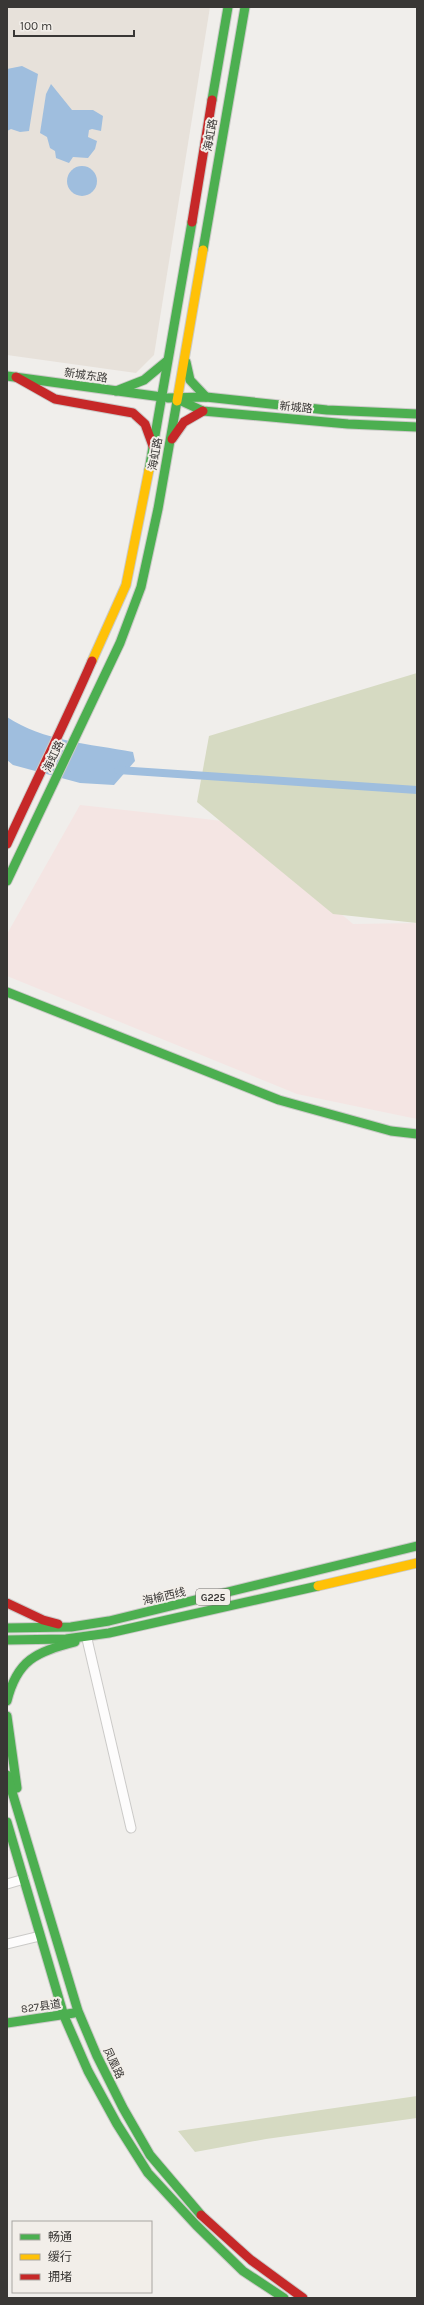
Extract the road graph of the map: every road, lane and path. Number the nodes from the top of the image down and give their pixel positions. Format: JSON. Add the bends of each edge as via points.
{"nodes":[{"id":1,"x":228,"y":7,"type":"edge"},
{"id":2,"x":245,"y":7,"type":"edge"},
{"id":3,"x":185,"y":354,"type":"junction"},
{"id":4,"x":168,"y":360,"type":"junction"},
{"id":5,"x":12,"y":377,"type":"edge"},
{"id":6,"x":116,"y":391,"type":"junction"},
{"id":7,"x":162,"y":397,"type":"junction"},
{"id":8,"x":206,"y":397,"type":"junction"},
{"id":9,"x":177,"y":399,"type":"junction"},
{"id":10,"x":203,"y":411,"type":"junction"},
{"id":11,"x":417,"y":414,"type":"edge"},
{"id":12,"x":417,"y":427,"type":"edge"},
{"id":13,"x":169,"y":445,"type":"junction"},
{"id":14,"x":153,"y":446,"type":"junction"},
{"id":15,"x":7,"y":844,"type":"edge"},
{"id":16,"x":7,"y":880,"type":"edge"},
{"id":17,"x":7,"y":992,"type":"edge"},
{"id":18,"x":417,"y":1134,"type":"edge"},
{"id":19,"x":417,"y":1546,"type":"edge"},
{"id":20,"x":417,"y":1563,"type":"edge"},
{"id":21,"x":7,"y":1603,"type":"edge"},
{"id":22,"x":71,"y":1627,"type":"junction"},
{"id":23,"x":7,"y":1628,"type":"edge"},
{"id":24,"x":109,"y":1633,"type":"junction"},
{"id":25,"x":87,"y":1639,"type":"junction"},
{"id":26,"x":7,"y":1640,"type":"edge"},
{"id":27,"x":7,"y":1701,"type":"edge"},
{"id":28,"x":7,"y":1716,"type":"edge"},
{"id":29,"x":7,"y":1775,"type":"edge"},
{"id":30,"x":7,"y":1822,"type":"edge"},
{"id":31,"x":131,"y":1828,"type":"dead end"},
{"id":32,"x":8,"y":1831,"type":"edge"},
{"id":33,"x":24,"y":1838,"type":"junction"},
{"id":34,"x":24,"y":1879,"type":"junction"},
{"id":35,"x":7,"y":1884,"type":"edge"},
{"id":36,"x":40,"y":1936,"type":"junction"},
{"id":37,"x":7,"y":1943,"type":"edge"},
{"id":38,"x":78,"y":2012,"type":"junction"},
{"id":39,"x":64,"y":2016,"type":"junction"},
{"id":40,"x":7,"y":2023,"type":"edge"},
{"id":41,"x":284,"y":2298,"type":"edge"},
{"id":42,"x":303,"y":2298,"type":"edge"}],
"edges":[{"from":1,"to":4,"type":"main road","name":"海虹路"},
{"from":2,"to":3,"type":"main road","name":"海虹路"},
{"from":3,"to":8,"type":"main road","via":[[190,380]]},
{"from":3,"to":9,"type":"main road","name":"海虹路"},
{"from":4,"to":6,"type":"main road","via":[[148,380],[135,387]]},
{"from":4,"to":7,"type":"main road","name":"海虹路"},
{"from":5,"to":6,"type":"main road","name":"新城东路"},
{"from":5,"to":14,"type":"main road","via":[[55,399],[134,413],[145,424]]},
{"from":6,"to":7,"type":"main road","name":"新城东路"},
{"from":7,"to":9,"type":"main road","name":"新城路"},
{"from":7,"to":14,"type":"main road","name":"海虹路"},
{"from":8,"to":9,"type":"main road","name":"新城路"},
{"from":8,"to":11,"type":"main road","name":"新城路","via":[[326,410]]},
{"from":9,"to":10,"type":"main road","name":"新城路"},
{"from":9,"to":13,"type":"main road","name":"海虹路"},
{"from":10,"to":12,"type":"main road","name":"新城路","via":[[348,424]]},
{"from":10,"to":13,"type":"main road","via":[[176,430]]},
{"from":13,"to":16,"type":"main road","name":"海虹路","via":[[151,548],[141,587],[120,643]]},
{"from":14,"to":15,"type":"main road","name":"海虹路","via":[[126,585],[60,735]]},
{"from":17,"to":18,"type":"main road","via":[[279,1100],[391,1131]]},
{"from":19,"to":22,"type":"main road","name":"海榆西线","number":"G225","via":[[172,1607]]},
{"from":20,"to":24,"type":"main road","number":"G225"},
{"from":21,"to":22,"type":"main road","via":[[43,1620]]},
{"from":22,"to":23,"type":"main road","name":"海榆西线","number":"G225"},
{"from":24,"to":25,"type":"main road"},
{"from":24,"to":26,"type":"main road","number":"G225","via":[[66,1639]]},
{"from":25,"to":27,"type":"main road","via":[[51,1648],[30,1659],[18,1669],[10,1686]]},
{"from":25,"to":31,"type":"street"},
{"from":28,"to":33,"type":"main road"},
{"from":29,"to":33,"type":"main road","name":"凤凰路"},
{"from":30,"to":32,"type":"main road"},
{"from":32,"to":34,"type":"main road"},
{"from":33,"to":38,"type":"main road","name":"凤凰路"},
{"from":34,"to":35,"type":"street"},
{"from":34,"to":36,"type":"main road"},
{"from":36,"to":37,"type":"street"},
{"from":36,"to":39,"type":"main road"},
{"from":38,"to":39,"type":"main road","name":"827县道"},
{"from":38,"to":42,"type":"main road","name":"凤凰路","via":[[97,2056],[150,2155],[202,2216],[251,2260]]},
{"from":39,"to":40,"type":"main road","name":"827县道"},
{"from":39,"to":41,"type":"main road","via":[[88,2071],[113,2118],[148,2172],[196,2225],[243,2270]]}]}
